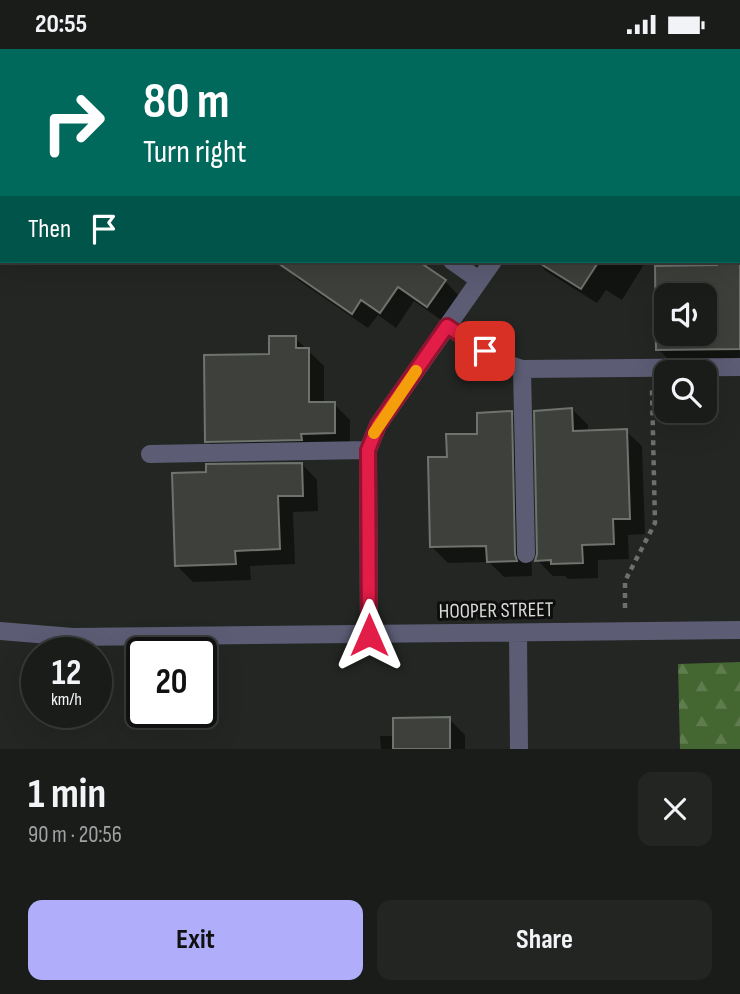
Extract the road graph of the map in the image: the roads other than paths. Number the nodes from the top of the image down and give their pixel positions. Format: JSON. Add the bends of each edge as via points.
{"nodes":[{"id":1,"x":455,"y":263,"type":"edge"},
{"id":2,"x":492,"y":263,"type":"edge"},
{"id":3,"x":479,"y":280,"type":"junction"},
{"id":4,"x":447,"y":326,"type":"junction"},
{"id":5,"x":740,"y":367,"type":"edge"},
{"id":6,"x":522,"y":369,"type":"junction"},
{"id":7,"x":368,"y":450,"type":"junction"},
{"id":8,"x":150,"y":454,"type":"dead end"},
{"id":9,"x":526,"y":554,"type":"dead end"},
{"id":10,"x":740,"y":630,"type":"edge"},
{"id":11,"x":0,"y":631,"type":"edge"},
{"id":12,"x":518,"y":633,"type":"junction"},
{"id":13,"x":369,"y":635,"type":"junction"},
{"id":14,"x":519,"y":749,"type":"edge"}],
"edges":[{"from":1,"to":3,"type":"street"},
{"from":2,"to":3,"type":"street"},
{"from":3,"to":4,"type":"street"},
{"from":4,"to":6,"type":"street","via":[[504,363]]},
{"from":4,"to":7,"type":"street","via":[[378,425]]},
{"from":5,"to":6,"type":"street"},
{"from":6,"to":9,"type":"street"},
{"from":7,"to":8,"type":"street"},
{"from":7,"to":13,"type":"street"},
{"from":10,"to":12,"type":"street","name":"HOOPER STREET"},
{"from":11,"to":13,"type":"street","name":"HOOPER STREET","via":[[73,637]]},
{"from":12,"to":13,"type":"street","name":"HOOPER STREET"},
{"from":12,"to":14,"type":"street"}]}
